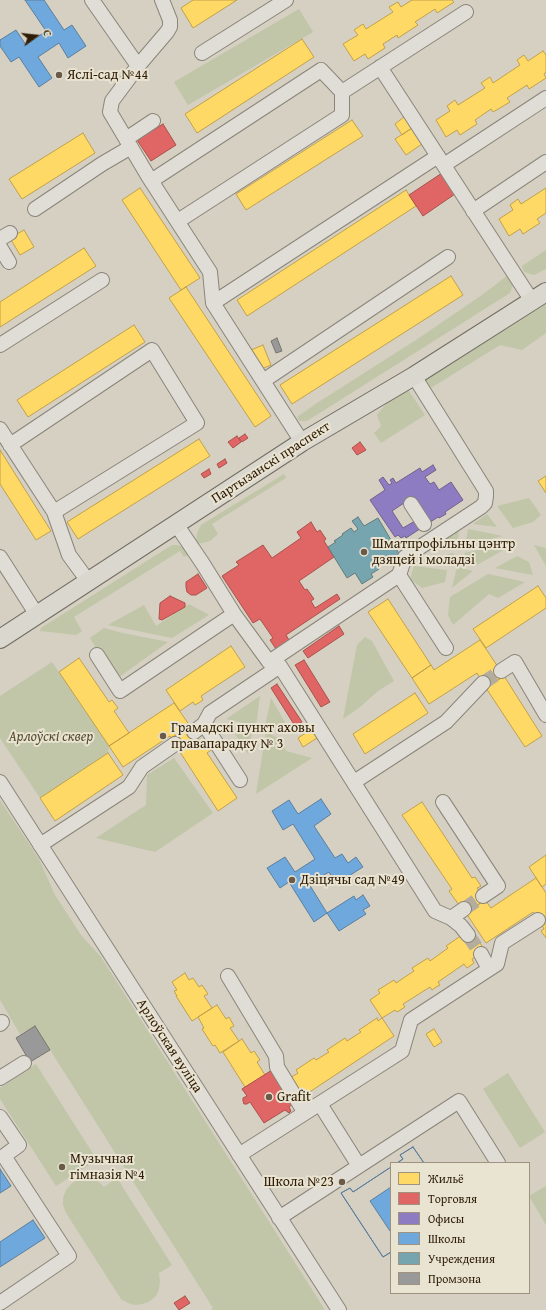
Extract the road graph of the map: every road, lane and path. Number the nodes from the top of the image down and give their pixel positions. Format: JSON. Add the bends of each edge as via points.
{"nodes":[{"id":1,"x":92,"y":0,"type":"edge"},
{"id":2,"x":162,"y":0,"type":"edge"},
{"id":3,"x":286,"y":0,"type":"edge"},
{"id":4,"x":466,"y":12,"type":"dead end"},
{"id":5,"x":202,"y":53,"type":"dead end"},
{"id":6,"x":138,"y":66,"type":"junction"},
{"id":7,"x":380,"y":68,"type":"junction"},
{"id":8,"x":342,"y":92,"type":"junction"},
{"id":9,"x":546,"y":98,"type":"edge"},
{"id":10,"x":153,"y":121,"type":"dead end"},
{"id":11,"x":128,"y":143,"type":"junction"},
{"id":12,"x":441,"y":161,"type":"junction"},
{"id":13,"x":546,"y":162,"type":"edge"},
{"id":14,"x":151,"y":181,"type":"junction"},
{"id":15,"x":35,"y":209,"type":"dead end"},
{"id":16,"x":473,"y":210,"type":"junction"},
{"id":17,"x":178,"y":221,"type":"junction"},
{"id":18,"x":0,"y":247,"type":"edge"},
{"id":19,"x":448,"y":257,"type":"dead end"},
{"id":20,"x":9,"y":262,"type":"dead end"},
{"id":21,"x":102,"y":280,"type":"dead end"},
{"id":22,"x":539,"y":296,"type":"edge"},
{"id":23,"x":213,"y":303,"type":"junction"},
{"id":24,"x":0,"y":345,"type":"edge"},
{"id":25,"x":414,"y":376,"type":"junction"},
{"id":26,"x":263,"y":381,"type":"junction"},
{"id":27,"x":0,"y":429,"type":"edge"},
{"id":28,"x":302,"y":442,"type":"junction"},
{"id":29,"x":10,"y":444,"type":"junction"},
{"id":30,"x":411,"y":504,"type":"dead end"},
{"id":31,"x":54,"y":512,"type":"junction"},
{"id":32,"x":176,"y":524,"type":"junction"},
{"id":33,"x":427,"y":530,"type":"junction"},
{"id":34,"x":0,"y":557,"type":"edge"},
{"id":35,"x":4,"y":573,"type":"edge"},
{"id":36,"x":399,"y":575,"type":"junction"},
{"id":37,"x":88,"y":581,"type":"junction"},
{"id":38,"x":234,"y":614,"type":"junction"},
{"id":39,"x":37,"y":615,"type":"junction"},
{"id":40,"x":0,"y":639,"type":"edge"},
{"id":41,"x":446,"y":648,"type":"dead end"},
{"id":42,"x":97,"y":655,"type":"dead end"},
{"id":43,"x":275,"y":664,"type":"junction"},
{"id":44,"x":501,"y":671,"type":"tunnel mouth"},
{"id":45,"x":483,"y":683,"type":"tunnel mouth"},
{"id":46,"x":546,"y":715,"type":"edge"},
{"id":47,"x":175,"y":744,"type":"dead end"},
{"id":48,"x":240,"y":780,"type":"dead end"},
{"id":49,"x":0,"y":782,"type":"edge"},
{"id":50,"x":354,"y":782,"type":"junction"},
{"id":51,"x":444,"y":802,"type":"dead end"},
{"id":52,"x":40,"y":845,"type":"junction"},
{"id":53,"x":483,"y":896,"type":"tunnel mouth"},
{"id":54,"x":464,"y":908,"type":"tunnel mouth"},
{"id":55,"x":451,"y":918,"type":"junction"},
{"id":56,"x":538,"y":920,"type":"dead end"},
{"id":57,"x":468,"y":935,"type":"tunnel mouth"},
{"id":58,"x":480,"y":954,"type":"tunnel mouth"},
{"id":59,"x":489,"y":969,"type":"junction"},
{"id":60,"x":228,"y":976,"type":"dead end"},
{"id":61,"x":24,"y":1063,"type":"dead end"},
{"id":62,"x":0,"y":1078,"type":"edge"},
{"id":63,"x":320,"y":1104,"type":"junction"},
{"id":64,"x":305,"y":1113,"type":"junction"},
{"id":65,"x":0,"y":1117,"type":"edge"},
{"id":66,"x":239,"y":1155,"type":"junction"},
{"id":67,"x":497,"y":1162,"type":"edge"},
{"id":68,"x":359,"y":1166,"type":"junction"},
{"id":69,"x":280,"y":1218,"type":"junction"},
{"id":70,"x":0,"y":1303,"type":"edge"},
{"id":71,"x":339,"y":1310,"type":"edge"}],
"edges":[{"from":1,"to":6,"type":"street"},
{"from":2,"to":6,"type":"street","via":[[170,27]]},
{"from":3,"to":5,"type":"street"},
{"from":4,"to":7,"type":"street"},
{"from":6,"to":11,"type":"street","via":[[112,101],[110,112]]},
{"from":7,"to":8,"type":"street"},
{"from":7,"to":12,"type":"street"},
{"from":8,"to":14,"type":"street","via":[[321,70]]},
{"from":8,"to":17,"type":"street","via":[[342,115]]},
{"from":9,"to":12,"type":"street"},
{"from":10,"to":11,"type":"street"},
{"from":11,"to":14,"type":"street"},
{"from":11,"to":15,"type":"street","via":[[102,164]]},
{"from":12,"to":16,"type":"street"},
{"from":12,"to":23,"type":"street"},
{"from":13,"to":16,"type":"street"},
{"from":14,"to":17,"type":"street"},
{"from":16,"to":22,"type":"street"},
{"from":17,"to":23,"type":"street","via":[[210,272]]},
{"from":18,"to":20,"type":"street"},
{"from":19,"to":26,"type":"street"},
{"from":21,"to":24,"type":"street"},
{"from":22,"to":25,"type":"main road","name":"Партызанскі праспект"},
{"from":23,"to":26,"type":"street"},
{"from":25,"to":28,"type":"main road","name":"Партызанскі праспект"},
{"from":25,"to":33,"type":"street","via":[[486,491],[485,504],[481,508]]},
{"from":26,"to":28,"type":"street"},
{"from":27,"to":29,"type":"street"},
{"from":28,"to":32,"type":"main road","name":"Партызанскі праспект"},
{"from":29,"to":31,"type":"street"},
{"from":29,"to":31,"type":"street","via":[[152,350],[197,423]]},
{"from":30,"to":33,"type":"street"},
{"from":31,"to":37,"type":"street","via":[[69,555]]},
{"from":32,"to":37,"type":"main road","name":"Партызанскі праспект"},
{"from":32,"to":38,"type":"street"},
{"from":33,"to":36,"type":"street","via":[[405,557]]},
{"from":34,"to":35,"type":"street"},
{"from":35,"to":39,"type":"street"},
{"from":36,"to":41,"type":"street"},
{"from":36,"to":43,"type":"street"},
{"from":37,"to":39,"type":"main road","name":"Партызанскі праспект"},
{"from":38,"to":42,"type":"street","via":[[120,691]]},
{"from":38,"to":43,"type":"street"},
{"from":39,"to":40,"type":"main road","name":"Партызанскі праспект"},
{"from":43,"to":48,"type":"street","via":[[210,713],[199,728]]},
{"from":43,"to":50,"type":"street"},
{"from":44,"to":46,"type":"street","via":[[515,662]]},
{"from":45,"to":50,"type":"street","via":[[446,722]]},
{"from":47,"to":52,"type":"street","via":[[142,767],[129,787]]},
{"from":49,"to":52,"type":"street","name":"Арлоўская вуліца"},
{"from":50,"to":55,"type":"street","via":[[435,911]]},
{"from":51,"to":53,"type":"street","via":[[498,886]]},
{"from":52,"to":66,"type":"street","name":"Арлоўская вуліца"},
{"from":54,"to":55,"type":"street"},
{"from":55,"to":57,"type":"street","via":[[462,926]]},
{"from":56,"to":59,"type":"street","via":[[502,943],[498,964]]},
{"from":58,"to":59,"type":"street"},
{"from":59,"to":63,"type":"street","via":[[411,1020],[402,1051]]},
{"from":60,"to":64,"type":"street","via":[[276,1056],[277,1067]]},
{"from":61,"to":62,"type":"street"},
{"from":63,"to":64,"type":"street"},
{"from":63,"to":68,"type":"street"},
{"from":64,"to":66,"type":"street"},
{"from":65,"to":70,"type":"street","via":[[19,1145],[4,1156],[70,1256]]},
{"from":66,"to":69,"type":"street","name":"Арлоўская вуліца"},
{"from":67,"to":68,"type":"street","via":[[458,1101]]},
{"from":68,"to":69,"type":"street"},
{"from":69,"to":71,"type":"street","name":"Арлоўская вуліца"}]}
